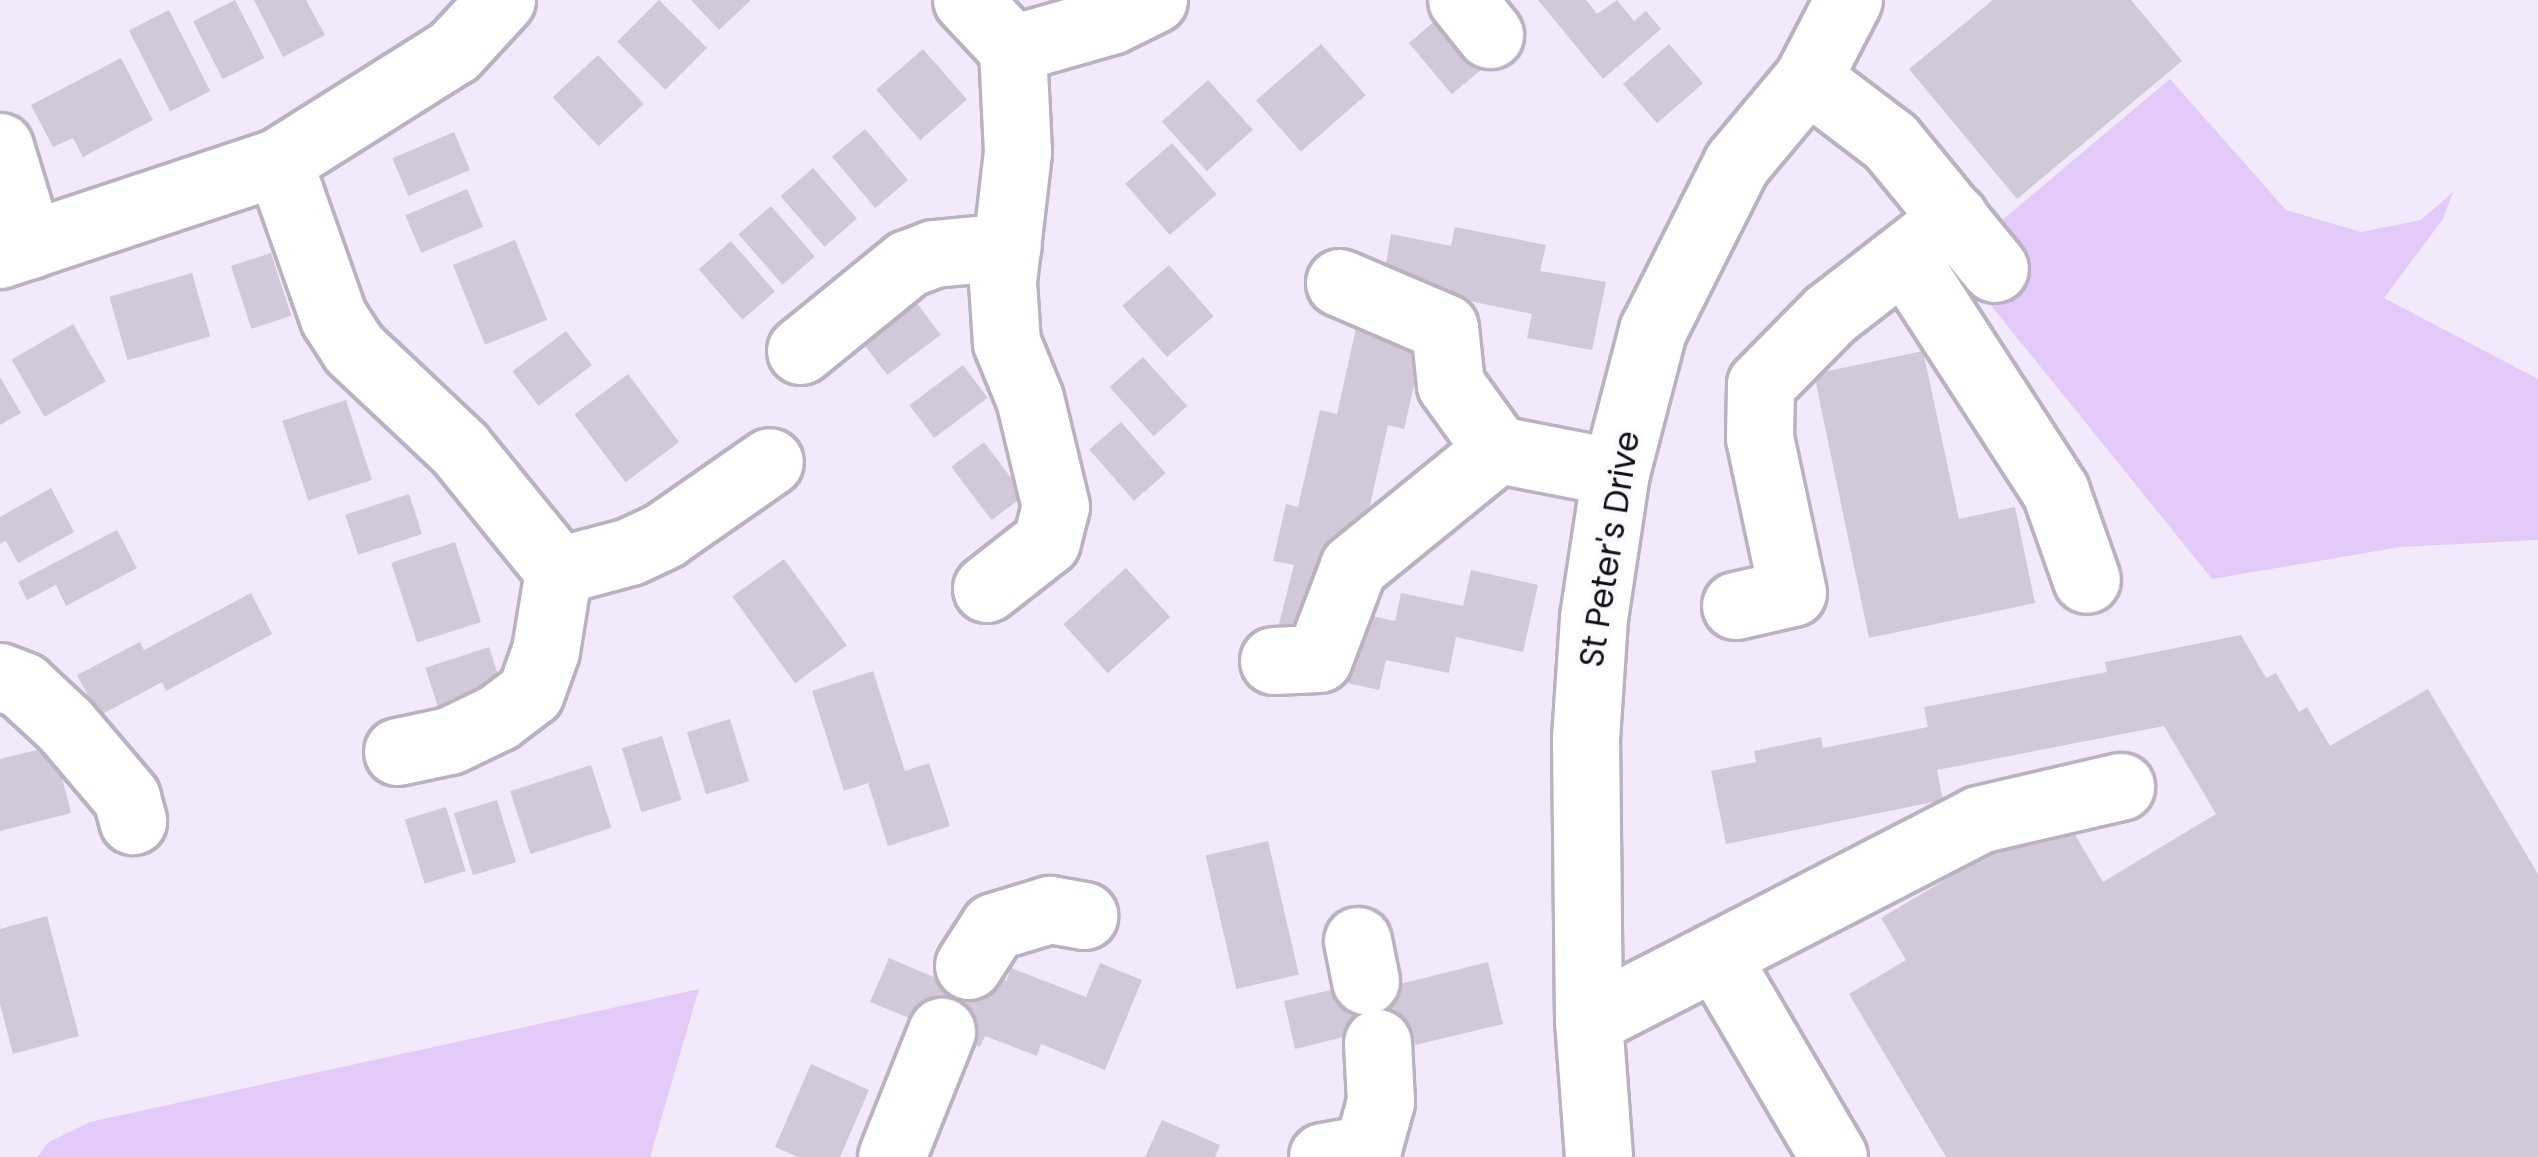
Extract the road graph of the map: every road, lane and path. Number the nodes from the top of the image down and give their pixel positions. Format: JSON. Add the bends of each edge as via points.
{"nodes":[{"id":1,"x":502,"y":0,"type":"edge"},
{"id":2,"x":967,"y":0,"type":"edge"},
{"id":3,"x":1154,"y":0,"type":"edge"},
{"id":4,"x":1850,"y":0,"type":"edge"},
{"id":5,"x":1013,"y":49,"type":"junction"},
{"id":6,"x":1808,"y":79,"type":"junction"},
{"id":7,"x":0,"y":147,"type":"edge"},
{"id":8,"x":280,"y":162,"type":"junction"},
{"id":9,"x":1955,"y":218,"type":"junction"},
{"id":10,"x":15,"y":251,"type":"edge"},
{"id":11,"x":1906,"y":260,"type":"junction"},
{"id":12,"x":1005,"y":265,"type":"junction"},
{"id":13,"x":1995,"y":269,"type":"dead end"},
{"id":14,"x":1340,"y":283,"type":"dead end"},
{"id":15,"x":801,"y":351,"type":"dead end"},
{"id":16,"x":1498,"y":450,"type":"junction"},
{"id":17,"x":770,"y":462,"type":"dead end"},
{"id":18,"x":1616,"y":473,"type":"junction"},
{"id":19,"x":559,"y":571,"type":"junction"},
{"id":20,"x":2087,"y":580,"type":"dead end"},
{"id":21,"x":987,"y":589,"type":"dead end"},
{"id":22,"x":1736,"y":606,"type":"dead end"},
{"id":23,"x":1274,"y":661,"type":"dead end"},
{"id":24,"x":0,"y":677,"type":"edge"},
{"id":25,"x":398,"y":752,"type":"dead end"},
{"id":26,"x":2121,"y":787,"type":"dead end"},
{"id":27,"x":133,"y":821,"type":"dead end"},
{"id":28,"x":1084,"y":916,"type":"dead end"},
{"id":29,"x":1716,"y":956,"type":"junction"},
{"id":30,"x":970,"y":965,"type":"dead end"},
{"id":31,"x":1368,"y":989,"type":"dead end"},
{"id":32,"x":1588,"y":1021,"type":"junction"},
{"id":33,"x":943,"y":1032,"type":"dead end"},
{"id":34,"x":902,"y":1132,"type":"edge"},
{"id":35,"x":1323,"y":1157,"type":"edge"},
{"id":36,"x":1599,"y":1157,"type":"edge"},
{"id":37,"x":1834,"y":1157,"type":"edge"}],
"edges":[{"from":1,"to":8,"type":"street","via":[[454,52]]},
{"from":2,"to":5,"type":"street"},
{"from":3,"to":5,"type":"street"},
{"from":4,"to":6,"type":"street","name":"St Peter's Drive"},
{"from":5,"to":12,"type":"street","via":[[1018,152]]},
{"from":6,"to":9,"type":"street","via":[[1891,142]]},
{"from":6,"to":18,"type":"street","name":"St Peter's Drive","via":[[1737,164],[1653,331]]},
{"from":7,"to":10,"type":"street"},
{"from":8,"to":10,"type":"street"},
{"from":8,"to":19,"type":"street","via":[[334,319],[354,349],[460,449]]},
{"from":9,"to":11,"type":"street"},
{"from":9,"to":13,"type":"street"},
{"from":11,"to":20,"type":"street","via":[[2056,492]]},
{"from":11,"to":22,"type":"street","via":[[1830,315],[1761,385],[1760,438],[1793,593]]},
{"from":12,"to":15,"type":"street","via":[[934,254],[908,264]]},
{"from":12,"to":21,"type":"street","via":[[1007,344],[1030,399],[1056,507],[1047,542]]},
{"from":14,"to":16,"type":"street","via":[[1445,328],[1451,385]]},
{"from":16,"to":18,"type":"street"},
{"from":16,"to":23,"type":"street","via":[[1354,567],[1319,659]]},
{"from":17,"to":19,"type":"street","via":[[664,536]]},
{"from":18,"to":32,"type":"street","name":"St Peter's Drive","via":[[1586,739]]},
{"from":19,"to":25,"type":"street","via":[[531,693],[449,741]]},
{"from":24,"to":27,"type":"street","via":[[23,686],[66,726],[127,798]]},
{"from":26,"to":29,"type":"street","via":[[1979,820]]},
{"from":28,"to":30,"type":"street","via":[[1050,910],[994,927]]},
{"from":29,"to":32,"type":"street"},
{"from":29,"to":37,"type":"street"},
{"from":31,"to":35,"type":"street","via":[[1381,1102],[1368,1149]]},
{"from":32,"to":36,"type":"street","name":"St Peter's Drive"},
{"from":33,"to":34,"type":"street"}]}
